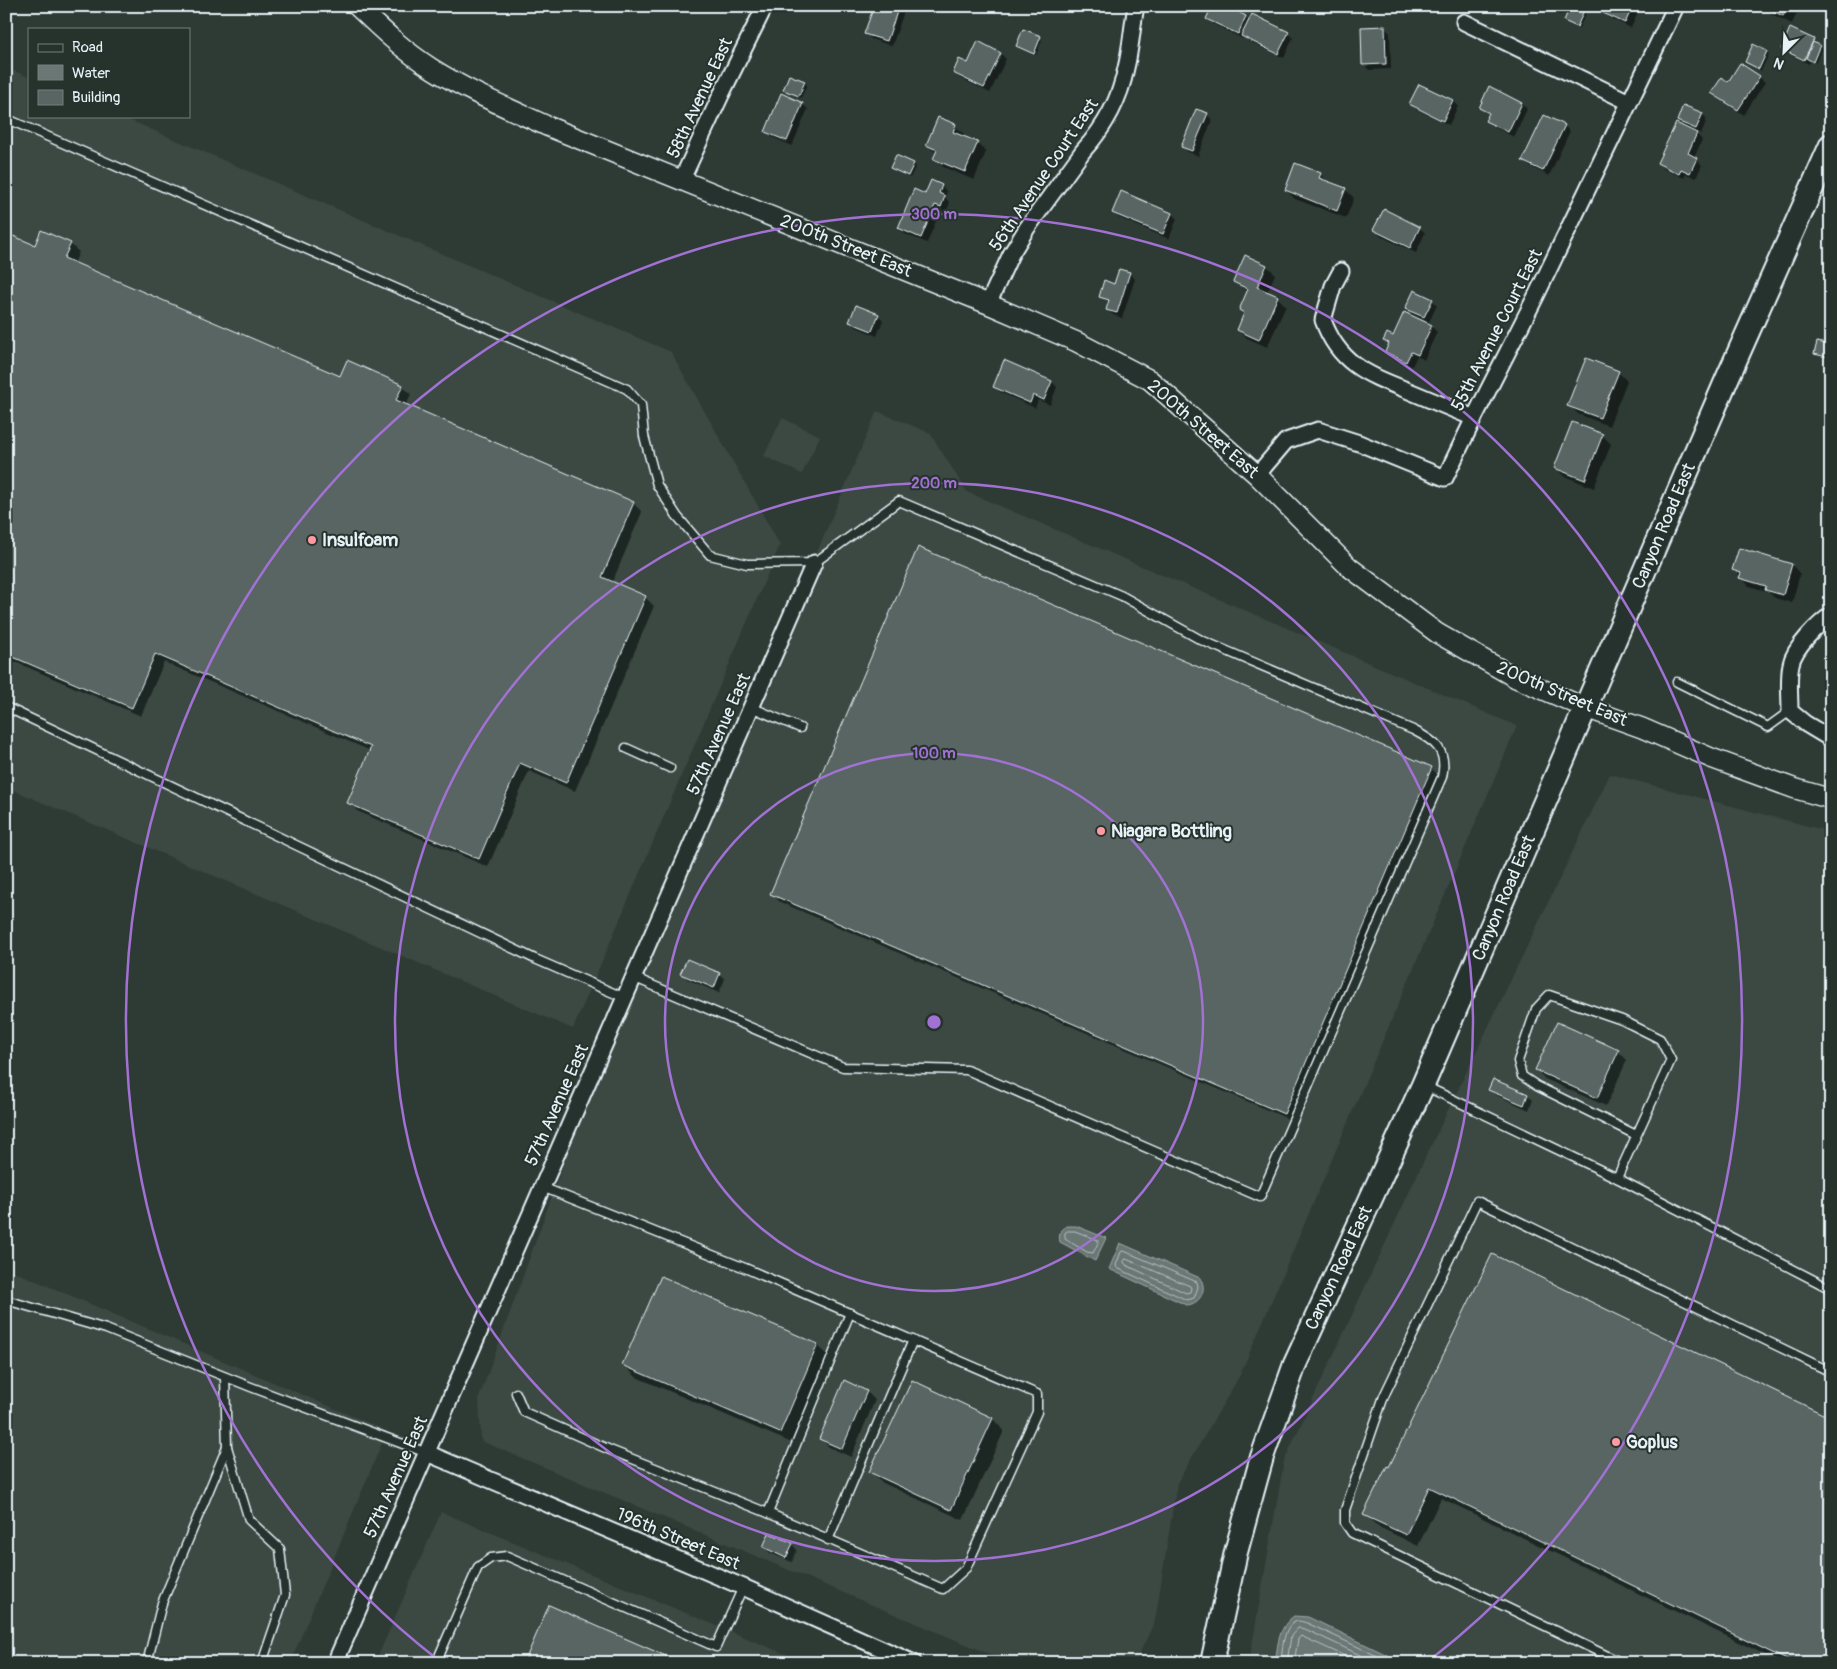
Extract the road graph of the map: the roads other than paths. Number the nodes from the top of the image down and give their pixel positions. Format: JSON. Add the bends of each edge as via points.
{"nodes":[{"id":1,"x":357,"y":6,"type":"edge"},
{"id":2,"x":765,"y":6,"type":"edge"},
{"id":3,"x":1136,"y":6,"type":"edge"},
{"id":4,"x":1676,"y":6,"type":"edge"},
{"id":5,"x":1464,"y":22,"type":"dead end"},
{"id":6,"x":1629,"y":102,"type":"junction"},
{"id":7,"x":6,"y":120,"type":"edge"},
{"id":8,"x":1831,"y":145,"type":"edge"},
{"id":9,"x":682,"y":179,"type":"junction"},
{"id":10,"x":1341,"y":270,"type":"dead end"},
{"id":11,"x":988,"y":304,"type":"junction"},
{"id":12,"x":1474,"y":418,"type":"junction"},
{"id":13,"x":1257,"y":475,"type":"junction"},
{"id":14,"x":814,"y":563,"type":"junction"},
{"id":15,"x":1831,"y":615,"type":"edge"},
{"id":16,"x":1677,"y":682,"type":"dead end"},
{"id":17,"x":6,"y":706,"type":"edge"},
{"id":18,"x":751,"y":708,"type":"junction"},
{"id":19,"x":1586,"y":708,"type":"junction"},
{"id":20,"x":1790,"y":711,"type":"junction"},
{"id":21,"x":800,"y":728,"type":"dead end"},
{"id":22,"x":1831,"y":739,"type":"edge"},
{"id":23,"x":626,"y":748,"type":"dead end"},
{"id":24,"x":670,"y":768,"type":"dead end"},
{"id":25,"x":1831,"y":799,"type":"edge"},
{"id":26,"x":634,"y":977,"type":"junction"},
{"id":27,"x":625,"y":998,"type":"junction"},
{"id":28,"x":1423,"y":1085,"type":"junction"},
{"id":29,"x":1636,"y":1135,"type":"junction"},
{"id":30,"x":1617,"y":1178,"type":"junction"},
{"id":31,"x":542,"y":1187,"type":"junction"},
{"id":32,"x":1831,"y":1289,"type":"edge"},
{"id":33,"x":6,"y":1300,"type":"edge"},
{"id":34,"x":850,"y":1314,"type":"junction"},
{"id":35,"x":913,"y":1340,"type":"junction"},
{"id":36,"x":1831,"y":1372,"type":"edge"},
{"id":37,"x":225,"y":1376,"type":"junction"},
{"id":38,"x":516,"y":1393,"type":"dead end"},
{"id":39,"x":227,"y":1447,"type":"junction"},
{"id":40,"x":427,"y":1453,"type":"junction"},
{"id":41,"x":768,"y":1513,"type":"junction"},
{"id":42,"x":828,"y":1540,"type":"junction"},
{"id":43,"x":743,"y":1586,"type":"junction"},
{"id":44,"x":147,"y":1663,"type":"edge"},
{"id":45,"x":262,"y":1663,"type":"edge"},
{"id":46,"x":335,"y":1663,"type":"edge"},
{"id":47,"x":436,"y":1663,"type":"edge"},
{"id":48,"x":914,"y":1663,"type":"edge"},
{"id":49,"x":1212,"y":1663,"type":"edge"},
{"id":50,"x":1622,"y":1663,"type":"edge"}],
"edges":[{"from":1,"to":9,"type":"street","name":"200th Street East","via":[[429,67],[499,105]]},
{"from":2,"to":9,"type":"street","name":"58th Avenue East"},
{"from":3,"to":11,"type":"street","name":"56th Avenue Court East","via":[[1126,70],[1114,104],[1094,139],[1027,228]]},
{"from":4,"to":6,"type":"street","name":"55th Avenue Court East"},
{"from":5,"to":6,"type":"street"},
{"from":6,"to":12,"type":"street","name":"55th Avenue Court East"},
{"from":7,"to":14,"type":"lane","via":[[627,389],[641,405],[644,436],[657,485],[677,516],[710,555],[747,564]]},
{"from":8,"to":19,"type":"main road","name":"Canyon Road East"},
{"from":9,"to":11,"type":"street","name":"200th Street East"},
{"from":10,"to":12,"type":"street","via":[[1323,320],[1334,344],[1344,356],[1365,373]]},
{"from":11,"to":13,"type":"street","name":"200th Street East","via":[[1077,342],[1150,380]]},
{"from":12,"to":13,"type":"street","name":"55th Avenue Court East","via":[[1445,478],[1318,430],[1286,441]]},
{"from":13,"to":19,"type":"street","name":"200th Street East","via":[[1349,567],[1437,633],[1516,678]]},
{"from":14,"to":18,"type":"street","name":"57th Avenue East"},
{"from":14,"to":26,"type":"lane","via":[[899,501],[1122,596],[1201,640],[1413,730],[1436,744],[1442,754],[1442,777],[1260,1197],[967,1070],[843,1067]]},
{"from":15,"to":20,"type":"street","via":[[1816,628],[1791,662]]},
{"from":16,"to":20,"type":"lane","via":[[1768,727]]},
{"from":17,"to":27,"type":"lane","via":[[534,958]]},
{"from":18,"to":21,"type":"lane"},
{"from":18,"to":26,"type":"street","name":"57th Avenue East"},
{"from":19,"to":25,"type":"street","name":"200th Street East","via":[[1738,768]]},
{"from":19,"to":28,"type":"main road","name":"Canyon Road East"},
{"from":20,"to":22,"type":"street"},
{"from":23,"to":24,"type":"lane"},
{"from":26,"to":27,"type":"street","name":"57th Avenue East"},
{"from":27,"to":31,"type":"street","name":"57th Avenue East"},
{"from":28,"to":30,"type":"lane"},
{"from":28,"to":49,"type":"main road","name":"Canyon Road East","via":[[1295,1364],[1262,1458],[1241,1533]]},
{"from":29,"to":29,"type":"lane","via":[[1671,1060],[1660,1039],[1622,1020],[1549,995],[1536,1009],[1518,1062],[1522,1076]]},
{"from":29,"to":30,"type":"lane"},
{"from":30,"to":32,"type":"lane"},
{"from":31,"to":34,"type":"lane","via":[[745,1268]]},
{"from":31,"to":40,"type":"street","name":"57th Avenue East"},
{"from":33,"to":37,"type":"lane","via":[[106,1329]]},
{"from":34,"to":35,"type":"lane"},
{"from":34,"to":41,"type":"lane"},
{"from":35,"to":42,"type":"lane"},
{"from":35,"to":42,"type":"lane","via":[[1037,1394],[1037,1412],[966,1568],[943,1589]]},
{"from":36,"to":50,"type":"lane","via":[[1477,1201],[1384,1396],[1345,1510],[1345,1523],[1352,1533]]},
{"from":37,"to":39,"type":"lane"},
{"from":37,"to":40,"type":"lane"},
{"from":38,"to":41,"type":"lane","via":[[524,1412]]},
{"from":39,"to":44,"type":"lane","via":[[162,1603]]},
{"from":39,"to":45,"type":"lane","via":[[249,1520],[280,1549],[285,1595]]},
{"from":40,"to":43,"type":"street","name":"196th Street East"},
{"from":40,"to":46,"type":"street","name":"57th Avenue East"},
{"from":41,"to":42,"type":"lane"},
{"from":43,"to":47,"type":"lane","via":[[716,1647],[507,1556],[491,1558],[478,1568]]},
{"from":43,"to":48,"type":"street","name":"196th Street East"}]}
